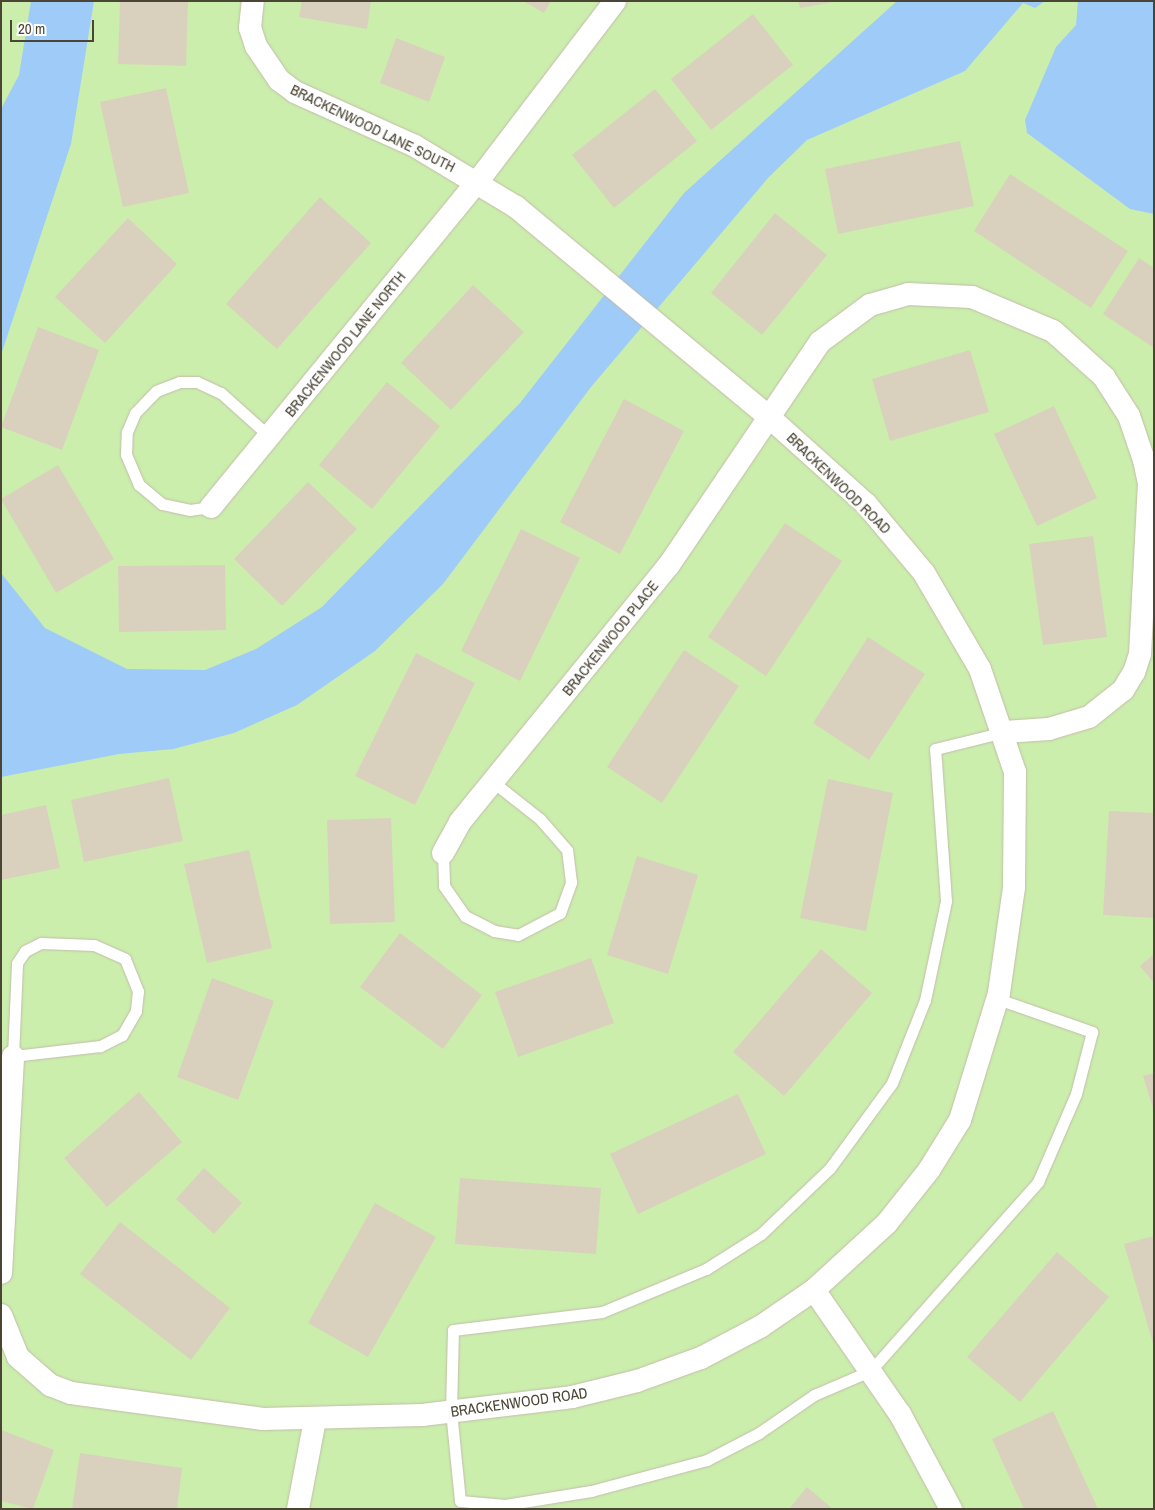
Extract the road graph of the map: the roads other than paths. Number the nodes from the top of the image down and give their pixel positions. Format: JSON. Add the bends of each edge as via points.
{"nodes":[{"id":1,"x":253,"y":1,"type":"edge"},
{"id":2,"x":615,"y":1,"type":"edge"},
{"id":3,"x":478,"y":181,"type":"junction"},
{"id":4,"x":769,"y":417,"type":"junction"},
{"id":5,"x":269,"y":436,"type":"junction"},
{"id":6,"x":211,"y":507,"type":"joint"},
{"id":7,"x":1004,"y":732,"type":"junction"},
{"id":8,"x":493,"y":782,"type":"junction"},
{"id":9,"x":443,"y":852,"type":"joint"},
{"id":10,"x":998,"y":999,"type":"junction"},
{"id":11,"x":13,"y":1056,"type":"junction"},
{"id":12,"x":1,"y":1273,"type":"edge"},
{"id":13,"x":814,"y":1290,"type":"junction"},
{"id":14,"x":1,"y":1315,"type":"edge"},
{"id":15,"x":870,"y":1371,"type":"junction"},
{"id":16,"x":451,"y":1411,"type":"junction"},
{"id":17,"x":315,"y":1420,"type":"junction"},
{"id":18,"x":298,"y":1509,"type":"edge"},
{"id":19,"x":951,"y":1509,"type":"edge"}],
"edges":[{"from":1,"to":3,"type":"street","name":"BRACKENWOOD LANE SOUTH","via":[[250,28],[256,46],[279,80],[295,92],[415,146]]},
{"from":2,"to":3,"type":"street"},
{"from":3,"to":4,"type":"street","name":"BRACKENWOOD ROAD","via":[[516,207]]},
{"from":3,"to":5,"type":"street","name":"BRACKENWOOD LANE NORTH"},
{"from":4,"to":7,"type":"street","name":"BRACKENWOOD ROAD","via":[[866,504],[924,573],[960,629]]},
{"from":4,"to":7,"type":"street","name":"BRACKENWOOD PLACE","via":[[808,358],[837,326],[870,305],[908,294],[955,294],[1014,311],[1071,344],[1104,377],[1129,416],[1149,483],[1140,654],[1123,690],[1089,717],[1050,729]]},
{"from":4,"to":8,"type":"street","name":"BRACKENWOOD PLACE","via":[[669,565]]},
{"from":5,"to":6,"type":"street","name":"BRACKENWOOD LANE NORTH"},
{"from":5,"to":6,"type":"lane","via":[[221,393],[197,382],[179,382],[156,391],[135,413],[127,432],[126,455],[139,485],[162,504],[190,510]]},
{"from":7,"to":10,"type":"street","name":"BRACKENWOOD ROAD","via":[[1014,772],[1017,826],[1014,887]]},
{"from":7,"to":16,"type":"lane","via":[[935,749],[946,901],[925,1000],[892,1083],[830,1168],[761,1234],[706,1269],[602,1312],[453,1330]]},
{"from":8,"to":9,"type":"street","name":"BRACKENWOOD PLACE"},
{"from":8,"to":9,"type":"lane","via":[[540,819],[568,850],[571,882],[560,913],[518,935],[494,931],[465,916],[444,886]]},
{"from":10,"to":13,"type":"street","name":"BRACKENWOOD ROAD","via":[[960,1120],[929,1170],[887,1223]]},
{"from":10,"to":15,"type":"lane","via":[[1092,1032],[1076,1094],[1038,1182]]},
{"from":11,"to":11,"type":"lane","via":[[100,1046],[122,1035],[136,1011],[138,991],[125,958],[94,945],[41,943],[25,951],[17,964]]},
{"from":11,"to":12,"type":"street"},
{"from":13,"to":15,"type":"street"},
{"from":13,"to":16,"type":"street","name":"BRACKENWOOD ROAD","via":[[743,1336],[637,1381],[572,1397]]},
{"from":14,"to":17,"type":"street","name":"BRACKENWOOD ROAD","via":[[18,1357],[32,1373],[71,1393],[262,1419]]},
{"from":15,"to":16,"type":"lane","via":[[814,1395],[759,1433],[706,1460],[591,1491],[505,1505],[460,1501]]},
{"from":15,"to":19,"type":"street","via":[[900,1414]]},
{"from":16,"to":17,"type":"street","name":"BRACKENWOOD ROAD"},
{"from":17,"to":18,"type":"street"}]}
